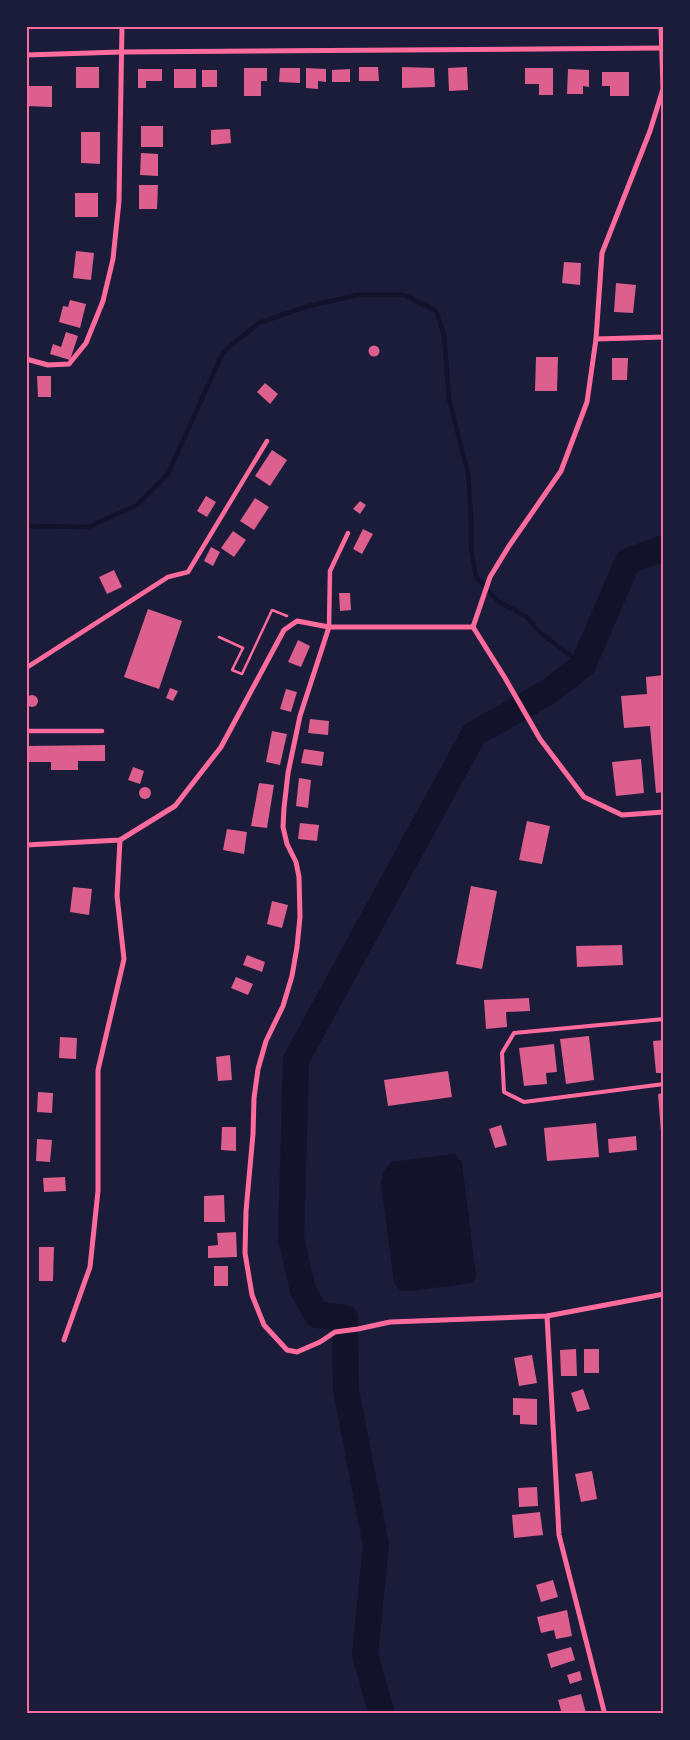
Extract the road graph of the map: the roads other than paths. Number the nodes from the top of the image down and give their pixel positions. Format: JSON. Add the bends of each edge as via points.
{"nodes":[{"id":1,"x":122,"y":26,"type":"edge"},
{"id":2,"x":661,"y":26,"type":"edge"},
{"id":3,"x":662,"y":48,"type":"edge"},
{"id":4,"x":121,"y":52,"type":"junction"},
{"id":5,"x":26,"y":55,"type":"edge"},
{"id":6,"x":664,"y":337,"type":"edge"},
{"id":7,"x":596,"y":339,"type":"junction"},
{"id":8,"x":26,"y":358,"type":"edge"},
{"id":9,"x":267,"y":441,"type":"dead end"},
{"id":10,"x":348,"y":533,"type":"dead end"},
{"id":11,"x":329,"y":627,"type":"junction"},
{"id":12,"x":472,"y":627,"type":"junction"},
{"id":13,"x":26,"y":668,"type":"edge"},
{"id":14,"x":26,"y":731,"type":"edge"},
{"id":15,"x":102,"y":731,"type":"dead end"},
{"id":16,"x":664,"y":812,"type":"edge"},
{"id":17,"x":120,"y":840,"type":"junction"},
{"id":18,"x":26,"y":845,"type":"edge"},
{"id":19,"x":664,"y":1019,"type":"edge"},
{"id":20,"x":664,"y":1084,"type":"edge"},
{"id":21,"x":664,"y":1294,"type":"edge"},
{"id":22,"x":546,"y":1316,"type":"junction"},
{"id":23,"x":64,"y":1340,"type":"dead end"},
{"id":24,"x":604,"y":1711,"type":"dead end"}],
"edges":[{"from":1,"to":4,"type":"street"},
{"from":2,"to":3,"type":"street"},
{"from":3,"to":4,"type":"street"},
{"from":3,"to":7,"type":"street","via":[[663,89],[602,253]]},
{"from":4,"to":5,"type":"street"},
{"from":4,"to":8,"type":"street","via":[[118,219],[103,301],[86,343],[69,364],[48,365]]},
{"from":6,"to":7,"type":"street"},
{"from":7,"to":12,"type":"street","via":[[587,402],[561,471],[490,577]]},
{"from":9,"to":13,"type":"street","via":[[188,572],[168,576]]},
{"from":10,"to":11,"type":"street","via":[[330,571]]},
{"from":11,"to":12,"type":"street"},
{"from":11,"to":17,"type":"street","via":[[298,621],[284,630],[221,747],[175,806]]},
{"from":11,"to":22,"type":"street","via":[[300,716],[288,773],[283,827],[296,862],[300,917],[292,976],[283,1006],[266,1041],[254,1098],[245,1253],[252,1295],[264,1325],[287,1350],[297,1352],[335,1332],[390,1322]]},
{"from":12,"to":16,"type":"street","via":[[540,739],[584,797],[622,814]]},
{"from":14,"to":15,"type":"street"},
{"from":17,"to":18,"type":"street"},
{"from":17,"to":23,"type":"street","via":[[117,896],[124,959],[98,1070],[98,1191],[90,1267]]},
{"from":19,"to":20,"type":"lane","via":[[514,1033],[502,1053],[504,1092],[524,1102]]},
{"from":21,"to":22,"type":"street"},
{"from":22,"to":24,"type":"street","via":[[559,1535]]}]}
